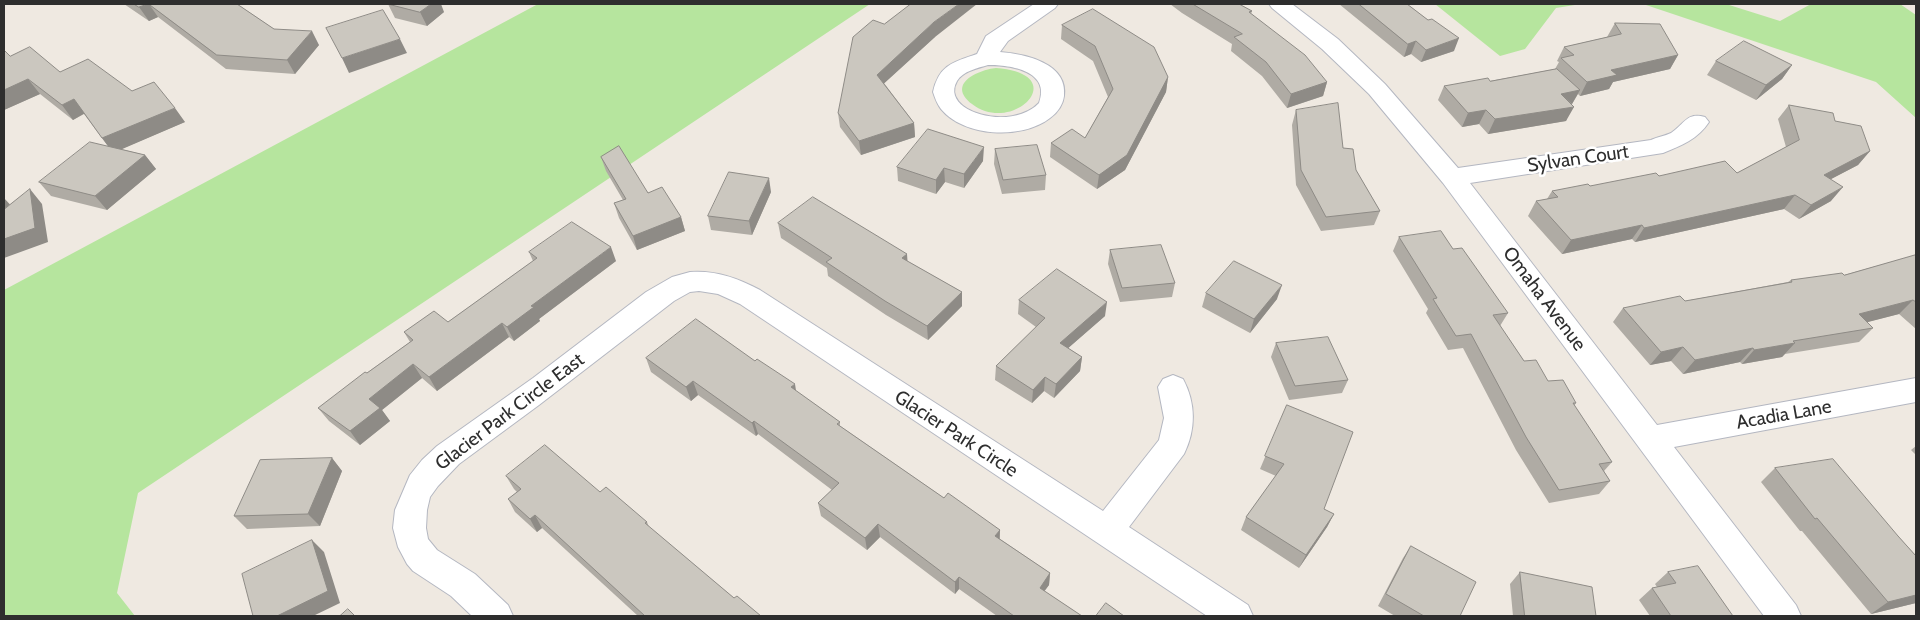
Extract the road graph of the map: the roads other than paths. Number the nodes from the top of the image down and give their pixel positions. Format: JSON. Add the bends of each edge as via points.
{"nodes":[{"id":1,"x":1048,"y":4,"type":"edge"},
{"id":2,"x":1279,"y":4,"type":"edge"},
{"id":3,"x":986,"y":58,"type":"dead end"},
{"id":4,"x":1697,"y":122,"type":"dead end"},
{"id":5,"x":1452,"y":177,"type":"junction"},
{"id":6,"x":669,"y":292,"type":"joint"},
{"id":7,"x":1173,"y":388,"type":"dead end"},
{"id":8,"x":1916,"y":390,"type":"edge"},
{"id":9,"x":1651,"y":439,"type":"junction"},
{"id":10,"x":1106,"y":532,"type":"junction"},
{"id":11,"x":496,"y":616,"type":"edge"},
{"id":12,"x":1236,"y":616,"type":"edge"},
{"id":13,"x":1784,"y":616,"type":"edge"}],
"edges":[{"from":1,"to":3,"type":"street","via":[[1000,36]]},
{"from":2,"to":5,"type":"street","name":"Omaha Avenue","via":[[1330,44],[1377,89]]},
{"from":4,"to":5,"type":"street","name":"Sylvan Court","via":[[1679,138],[1655,147]]},
{"from":5,"to":9,"type":"street","name":"Omaha Avenue"},
{"from":6,"to":10,"type":"street","name":"Glacier Park Circle","via":[[683,284],[700,281],[738,290]]},
{"from":6,"to":11,"type":"street","name":"Glacier Park Circle East","via":[[444,459],[433,468],[416,492],[410,508],[411,541],[430,564],[462,584]]},
{"from":7,"to":10,"type":"street","via":[[1179,418],[1173,445]]},
{"from":8,"to":9,"type":"street","name":"Acadia Lane"},
{"from":9,"to":13,"type":"street","name":"Omaha Avenue"},
{"from":10,"to":12,"type":"street","name":"Glacier Park Circle"}]}
